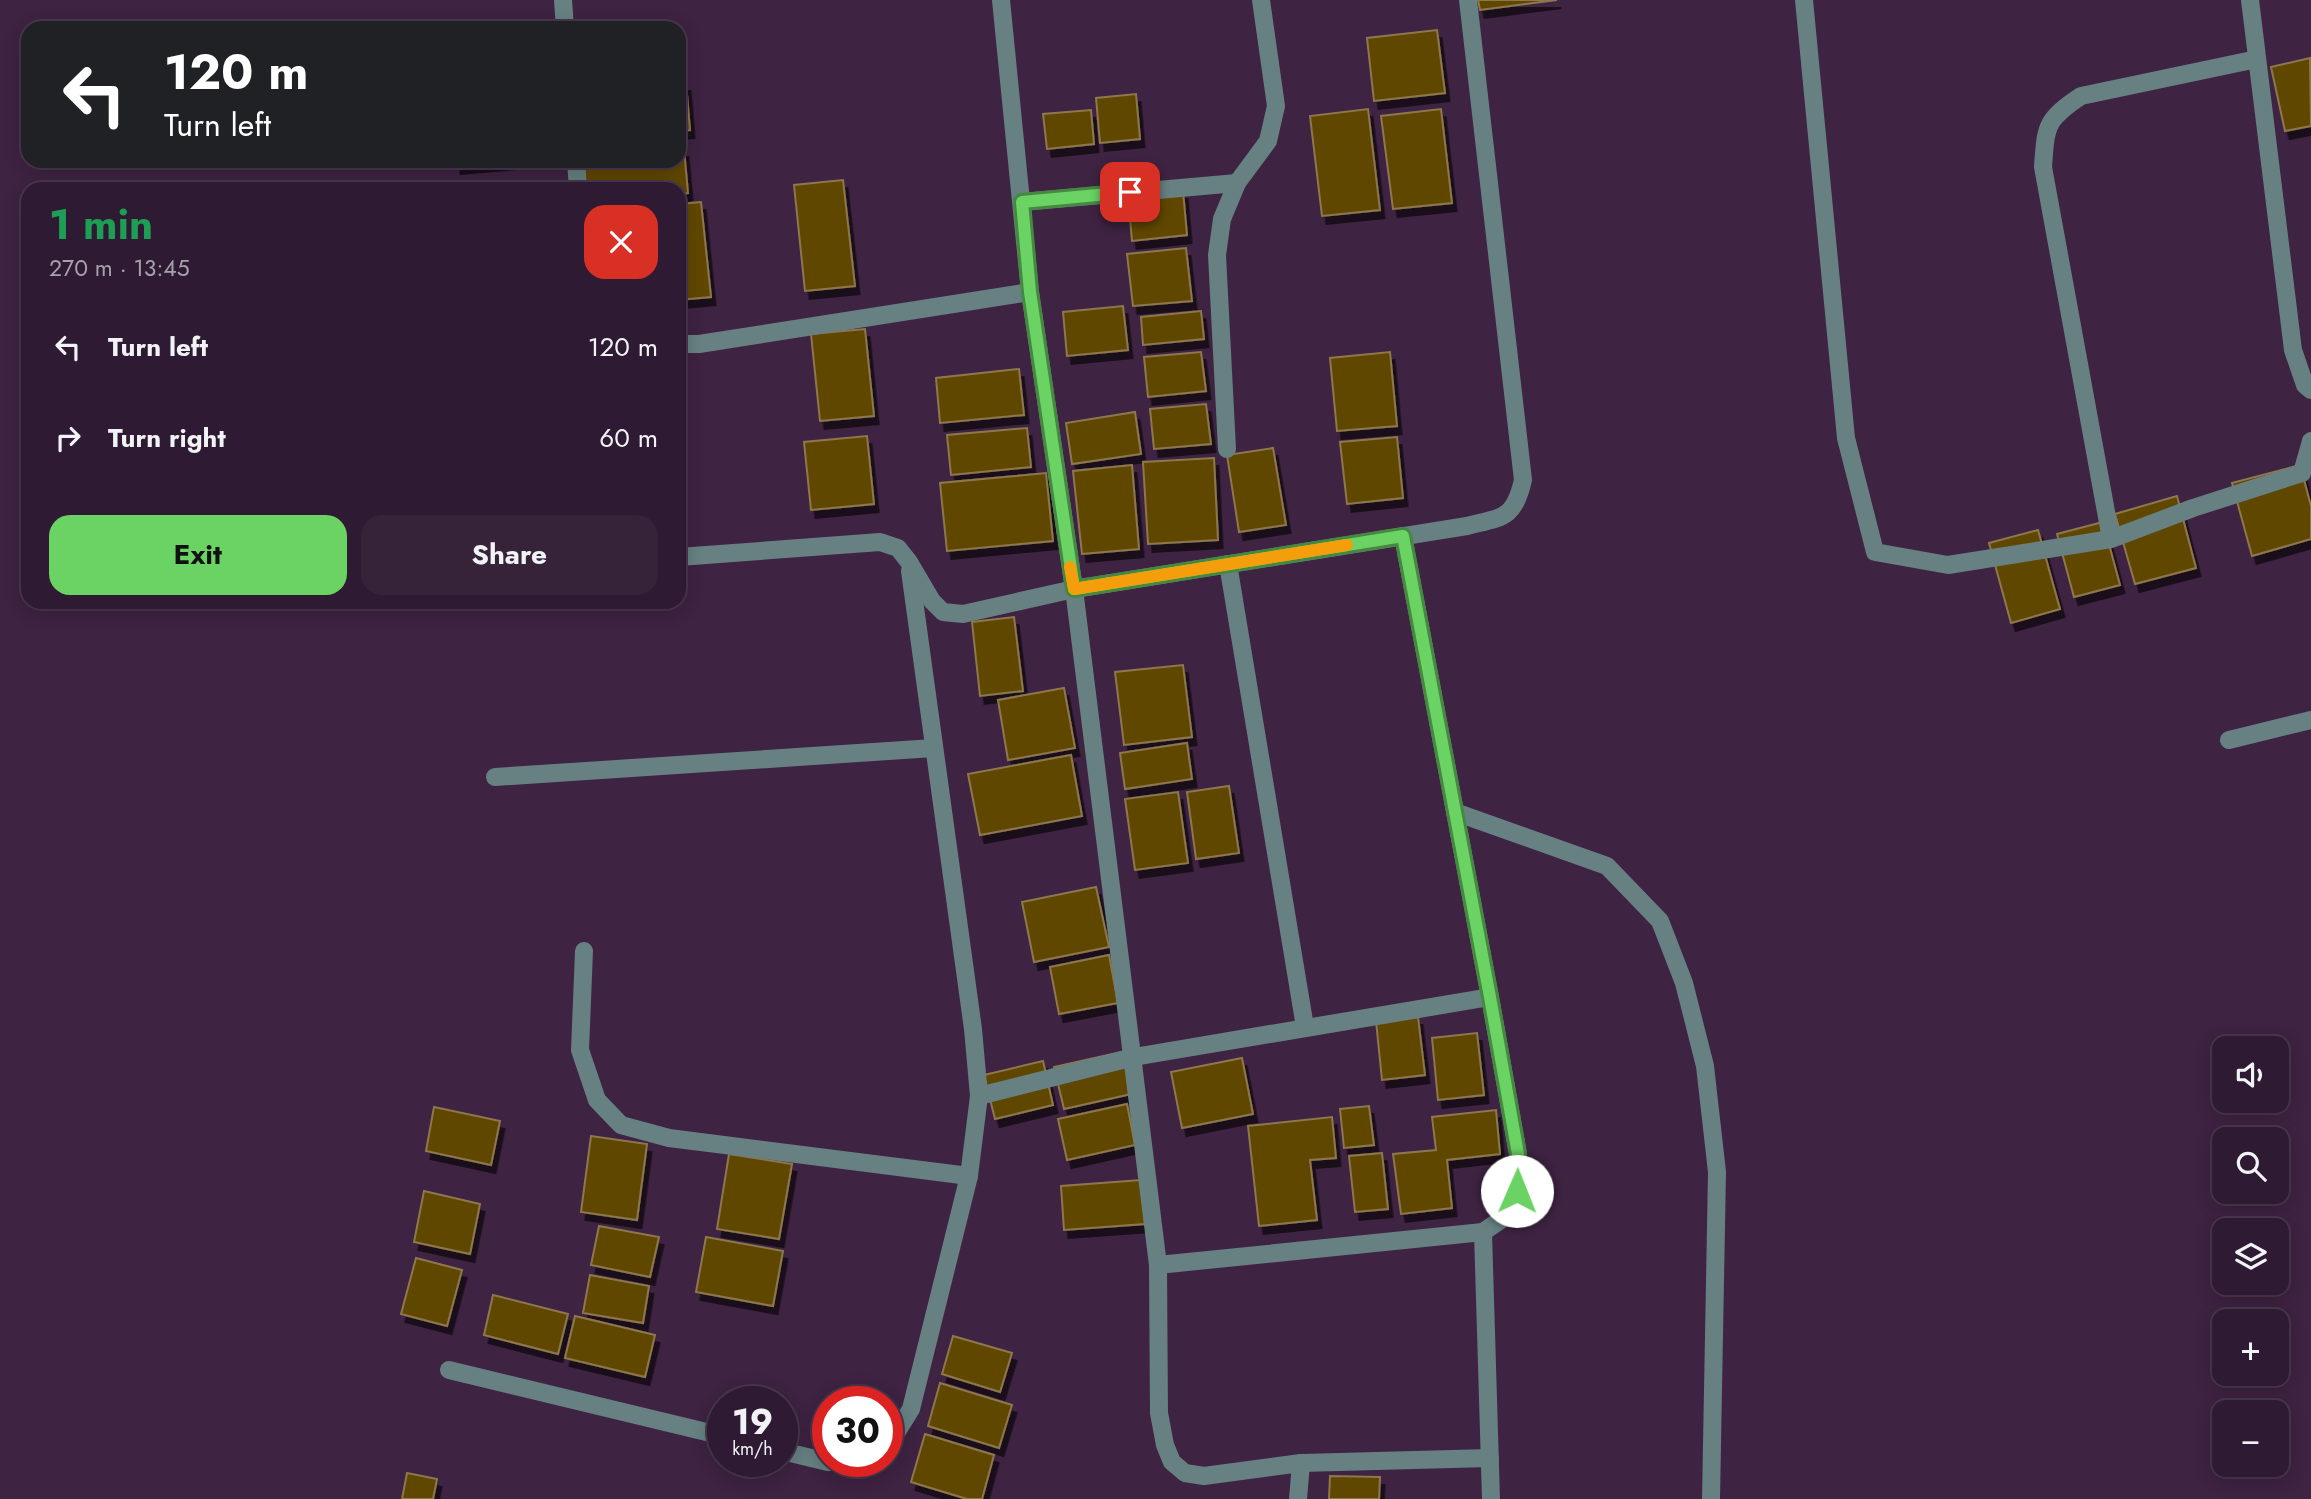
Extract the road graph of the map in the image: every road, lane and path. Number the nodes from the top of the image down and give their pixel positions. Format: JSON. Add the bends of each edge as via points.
{"nodes":[{"id":1,"x":562,"y":0,"type":"edge"},
{"id":2,"x":1002,"y":0,"type":"edge"},
{"id":3,"x":1261,"y":0,"type":"edge"},
{"id":4,"x":1468,"y":0,"type":"edge"},
{"id":5,"x":1804,"y":0,"type":"edge"},
{"id":6,"x":2250,"y":0,"type":"edge"},
{"id":7,"x":564,"y":21,"type":"edge"},
{"id":8,"x":2257,"y":59,"type":"junction"},
{"id":9,"x":1237,"y":183,"type":"junction"},
{"id":10,"x":1022,"y":202,"type":"junction"},
{"id":11,"x":1030,"y":292,"type":"junction"},
{"id":12,"x":686,"y":344,"type":"edge"},
{"id":13,"x":2311,"y":390,"type":"edge"},
{"id":14,"x":2311,"y":441,"type":"edge"},
{"id":15,"x":1227,"y":449,"type":"dead end"},
{"id":16,"x":1403,"y":536,"type":"junction"},
{"id":17,"x":2111,"y":539,"type":"junction"},
{"id":18,"x":686,"y":556,"type":"edge"},
{"id":19,"x":909,"y":562,"type":"junction"},
{"id":20,"x":1228,"y":564,"type":"junction"},
{"id":21,"x":1074,"y":589,"type":"junction"},
{"id":22,"x":2311,"y":720,"type":"edge"},
{"id":23,"x":2229,"y":740,"type":"dead end"},
{"id":24,"x":934,"y":748,"type":"junction"},
{"id":25,"x":495,"y":778,"type":"dead end"},
{"id":26,"x":1455,"y":812,"type":"junction"},
{"id":27,"x":584,"y":951,"type":"dead end"},
{"id":28,"x":1490,"y":997,"type":"junction"},
{"id":29,"x":1305,"y":1027,"type":"junction"},
{"id":30,"x":1134,"y":1057,"type":"junction"},
{"id":31,"x":979,"y":1096,"type":"junction"},
{"id":32,"x":969,"y":1176,"type":"junction"},
{"id":33,"x":1483,"y":1232,"type":"junction"},
{"id":34,"x":1158,"y":1265,"type":"junction"},
{"id":35,"x":449,"y":1370,"type":"dead end"},
{"id":36,"x":903,"y":1422,"type":"edge"},
{"id":37,"x":707,"y":1432,"type":"edge"},
{"id":38,"x":1490,"y":1458,"type":"junction"},
{"id":39,"x":1301,"y":1463,"type":"junction"},
{"id":40,"x":1298,"y":1499,"type":"edge"},
{"id":41,"x":1491,"y":1499,"type":"edge"},
{"id":42,"x":1711,"y":1499,"type":"edge"}],
"edges":[{"from":1,"to":7,"type":"street"},
{"from":2,"to":10,"type":"street"},
{"from":3,"to":9,"type":"street","via":[[1276,106],[1268,141]]},
{"from":4,"to":16,"type":"street","via":[[1523,480],[1518,501],[1504,517]]},
{"from":5,"to":17,"type":"street","via":[[1846,438],[1875,552],[1948,565]]},
{"from":6,"to":8,"type":"street"},
{"from":8,"to":13,"type":"street","via":[[2293,350]]},
{"from":8,"to":17,"type":"street","via":[[2081,96],[2060,110],[2045,131],[2043,167]]},
{"from":9,"to":10,"type":"street"},
{"from":9,"to":15,"type":"street","via":[[1222,219],[1217,255]]},
{"from":10,"to":11,"type":"street"},
{"from":11,"to":12,"type":"street"},
{"from":11,"to":21,"type":"street"},
{"from":14,"to":17,"type":"street","via":[[2302,473]]},
{"from":16,"to":20,"type":"street"},
{"from":16,"to":26,"type":"street"},
{"from":18,"to":19,"type":"street","via":[[880,542],[898,548]]},
{"from":19,"to":21,"type":"street","via":[[943,612],[963,614]]},
{"from":19,"to":24,"type":"street"},
{"from":20,"to":21,"type":"street"},
{"from":20,"to":29,"type":"street"},
{"from":21,"to":30,"type":"street"},
{"from":22,"to":23,"type":"street"},
{"from":24,"to":25,"type":"street"},
{"from":24,"to":31,"type":"street"},
{"from":26,"to":28,"type":"street"},
{"from":26,"to":42,"type":"street","via":[[1607,866],[1660,920],[1684,983],[1705,1066],[1717,1172]]},
{"from":27,"to":32,"type":"street","via":[[580,1050],[597,1100],[621,1125],[668,1138]]},
{"from":28,"to":29,"type":"street"},
{"from":28,"to":33,"type":"street","via":[[1518,1154],[1517,1191],[1504,1217]]},
{"from":29,"to":30,"type":"street"},
{"from":30,"to":31,"type":"street"},
{"from":30,"to":34,"type":"street"},
{"from":31,"to":32,"type":"street"},
{"from":32,"to":36,"type":"street","via":[[911,1409]]},
{"from":33,"to":34,"type":"street"},
{"from":33,"to":38,"type":"street"},
{"from":34,"to":39,"type":"street","via":[[1159,1413],[1172,1462],[1185,1473],[1204,1476]]},
{"from":35,"to":37,"type":"street"},
{"from":38,"to":39,"type":"street"},
{"from":38,"to":41,"type":"street"},
{"from":39,"to":40,"type":"street"}]}
